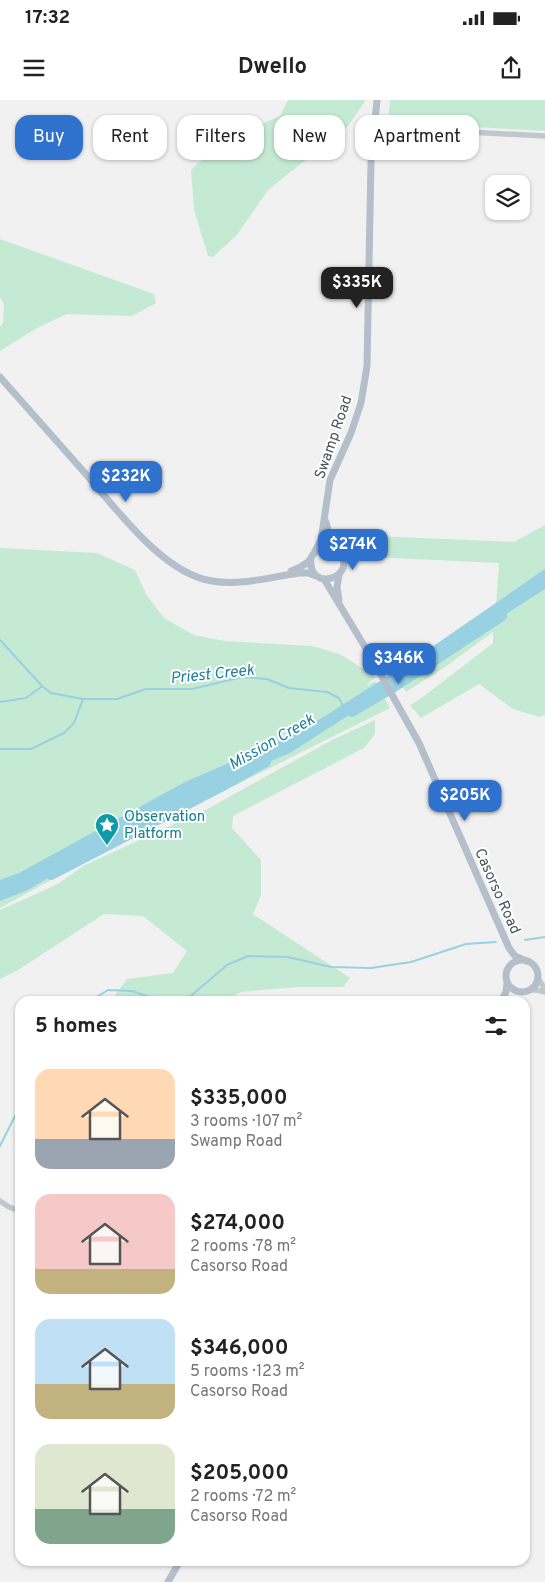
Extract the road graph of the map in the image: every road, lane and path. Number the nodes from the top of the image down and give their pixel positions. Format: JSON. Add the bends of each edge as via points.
{"nodes":[{"id":1,"x":377,"y":100,"type":"edge"},
{"id":2,"x":375,"y":115,"type":"edge"},
{"id":3,"x":479,"y":133,"type":"edge"},
{"id":4,"x":545,"y":136,"type":"edge"},
{"id":5,"x":372,"y":160,"type":"edge"},
{"id":6,"x":0,"y":377,"type":"edge"},
{"id":7,"x":326,"y":514,"type":"junction"},
{"id":8,"x":338,"y":550,"type":"junction"},
{"id":9,"x":315,"y":551,"type":"junction"},
{"id":10,"x":311,"y":558,"type":"junction"},
{"id":11,"x":339,"y":575,"type":"junction"},
{"id":12,"x":279,"y":576,"type":"junction"},
{"id":13,"x":321,"y":578,"type":"junction"},
{"id":14,"x":340,"y":605,"type":"junction"},
{"id":15,"x":508,"y":948,"type":"junction"},
{"id":16,"x":526,"y":961,"type":"junction"},
{"id":17,"x":508,"y":968,"type":"junction"},
{"id":18,"x":537,"y":977,"type":"junction"},
{"id":19,"x":507,"y":983,"type":"junction"},
{"id":20,"x":530,"y":990,"type":"junction"},
{"id":21,"x":545,"y":991,"type":"edge"},
{"id":22,"x":519,"y":992,"type":"junction"},
{"id":23,"x":504,"y":996,"type":"edge"},
{"id":24,"x":508,"y":996,"type":"edge"},
{"id":25,"x":0,"y":1201,"type":"edge"},
{"id":26,"x":15,"y":1209,"type":"edge"},
{"id":27,"x":177,"y":1566,"type":"edge"},
{"id":28,"x":168,"y":1582,"type":"edge"}],
"edges":[{"from":1,"to":2,"type":"main road","name":"Swamp Road"},
{"from":3,"to":4,"type":"street"},
{"from":5,"to":7,"type":"main road","name":"Swamp Road","via":[[367,366],[361,403],[330,480]]},
{"from":6,"to":12,"type":"main road","via":[[149,545],[170,561],[211,581],[244,582]]},
{"from":7,"to":8,"type":"main road","name":"Swamp Road","via":[[330,540]]},
{"from":7,"to":9,"type":"main road","name":"Swamp Road","via":[[321,540]]},
{"from":8,"to":9,"type":"main road","via":[[329,546]]},
{"from":8,"to":11,"type":"main road","via":[[344,565]]},
{"from":9,"to":10,"type":"main road"},
{"from":10,"to":12,"type":"main road","via":[[297,569]]},
{"from":10,"to":13,"type":"main road","via":[[312,569]]},
{"from":11,"to":13,"type":"main road"},
{"from":11,"to":14,"type":"main road","name":"Casorso Road","via":[[336,587]]},
{"from":12,"to":13,"type":"main road","via":[[308,573]]},
{"from":13,"to":14,"type":"main road","name":"Casorso Road"},
{"from":14,"to":15,"type":"main road","name":"Casorso Road","via":[[419,743]]},
{"from":15,"to":16,"type":"main road","name":"Casorso Road"},
{"from":15,"to":17,"type":"main road","name":"Casorso Road"},
{"from":16,"to":17,"type":"main road","via":[[516,962]]},
{"from":16,"to":18,"type":"main road","via":[[534,967]]},
{"from":17,"to":19,"type":"main road"},
{"from":18,"to":20,"type":"main road"},
{"from":18,"to":21,"type":"street"},
{"from":19,"to":22,"type":"main road"},
{"from":19,"to":23,"type":"main road"},
{"from":20,"to":21,"type":"street"},
{"from":20,"to":22,"type":"main road"},
{"from":22,"to":24,"type":"main road"},
{"from":25,"to":26,"type":"street"},
{"from":27,"to":28,"type":"main road"}]}
